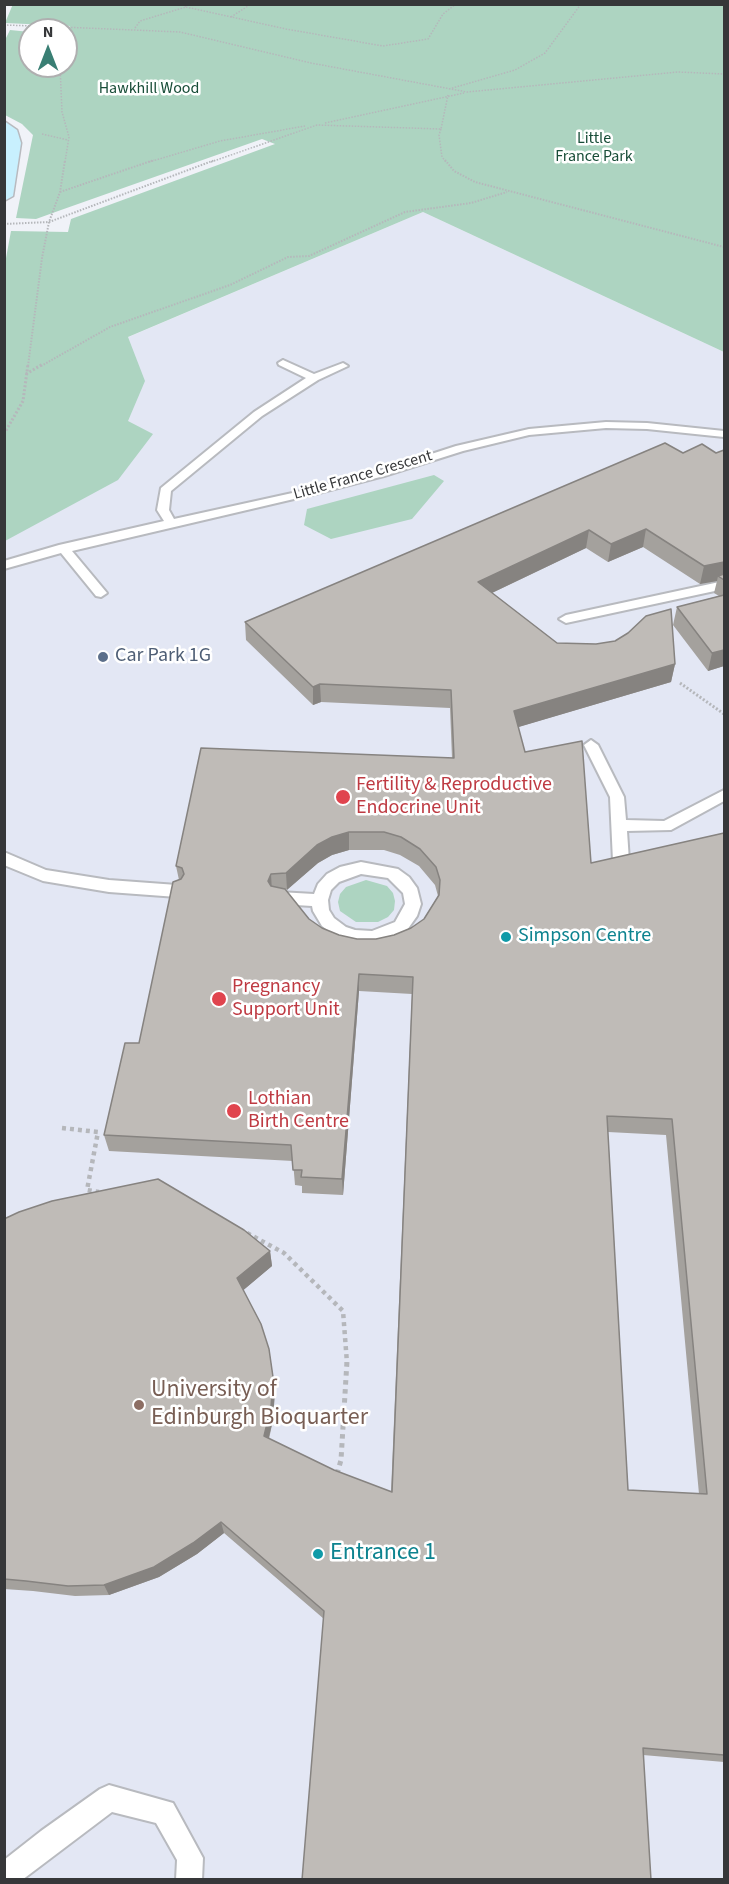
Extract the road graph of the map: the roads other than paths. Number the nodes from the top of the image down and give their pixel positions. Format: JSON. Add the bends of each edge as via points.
{"nodes":[{"id":1,"x":4,"y":126,"type":"edge"},
{"id":2,"x":4,"y":196,"type":"edge"},
{"id":3,"x":283,"y":363,"type":"dead end"},
{"id":4,"x":344,"y":366,"type":"dead end"},
{"id":5,"x":314,"y":378,"type":"junction"},
{"id":6,"x":724,"y":434,"type":"edge"},
{"id":7,"x":171,"y":523,"type":"junction"},
{"id":8,"x":63,"y":548,"type":"junction"},
{"id":9,"x":4,"y":565,"type":"edge"},
{"id":10,"x":724,"y":585,"type":"edge"},
{"id":11,"x":101,"y":593,"type":"dead end"},
{"id":12,"x":566,"y":620,"type":"dead end"},
{"id":13,"x":591,"y":745,"type":"dead end"},
{"id":14,"x":724,"y":795,"type":"edge"},
{"id":15,"x":618,"y":825,"type":"junction"},
{"id":16,"x":4,"y":858,"type":"edge"},
{"id":17,"x":621,"y":861,"type":"edge"},
{"id":18,"x":177,"y":891,"type":"edge"},
{"id":19,"x":279,"y":898,"type":"edge"},
{"id":20,"x":320,"y":900,"type":"junction"},
{"id":21,"x":4,"y":1877,"type":"edge"},
{"id":22,"x":189,"y":1880,"type":"edge"}],
"edges":[{"from":1,"to":2,"type":"street","via":[[13,143]]},
{"from":3,"to":5,"type":"lane"},
{"from":4,"to":5,"type":"lane"},
{"from":5,"to":7,"type":"lane","via":[[258,414],[165,490],[163,510]]},
{"from":6,"to":7,"type":"lane","name":"Little France Crescent","via":[[616,425],[529,432],[470,445],[307,494]]},
{"from":7,"to":8,"type":"lane","name":"Little France Crescent"},
{"from":8,"to":9,"type":"lane","name":"Little France Crescent"},
{"from":8,"to":11,"type":"lane"},
{"from":10,"to":12,"type":"lane"},
{"from":13,"to":15,"type":"lane","via":[[617,797]]},
{"from":14,"to":15,"type":"lane","via":[[666,826]]},
{"from":15,"to":17,"type":"lane"},
{"from":16,"to":18,"type":"lane","via":[[43,874],[109,886]]},
{"from":19,"to":20,"type":"lane"},
{"from":20,"to":20,"type":"lane","via":[[333,878],[361,868],[392,873],[411,892],[413,904],[400,926],[372,937],[340,931],[328,922]]},
{"from":21,"to":22,"type":"lane","via":[[109,1798],[164,1812],[190,1858]]}]}
